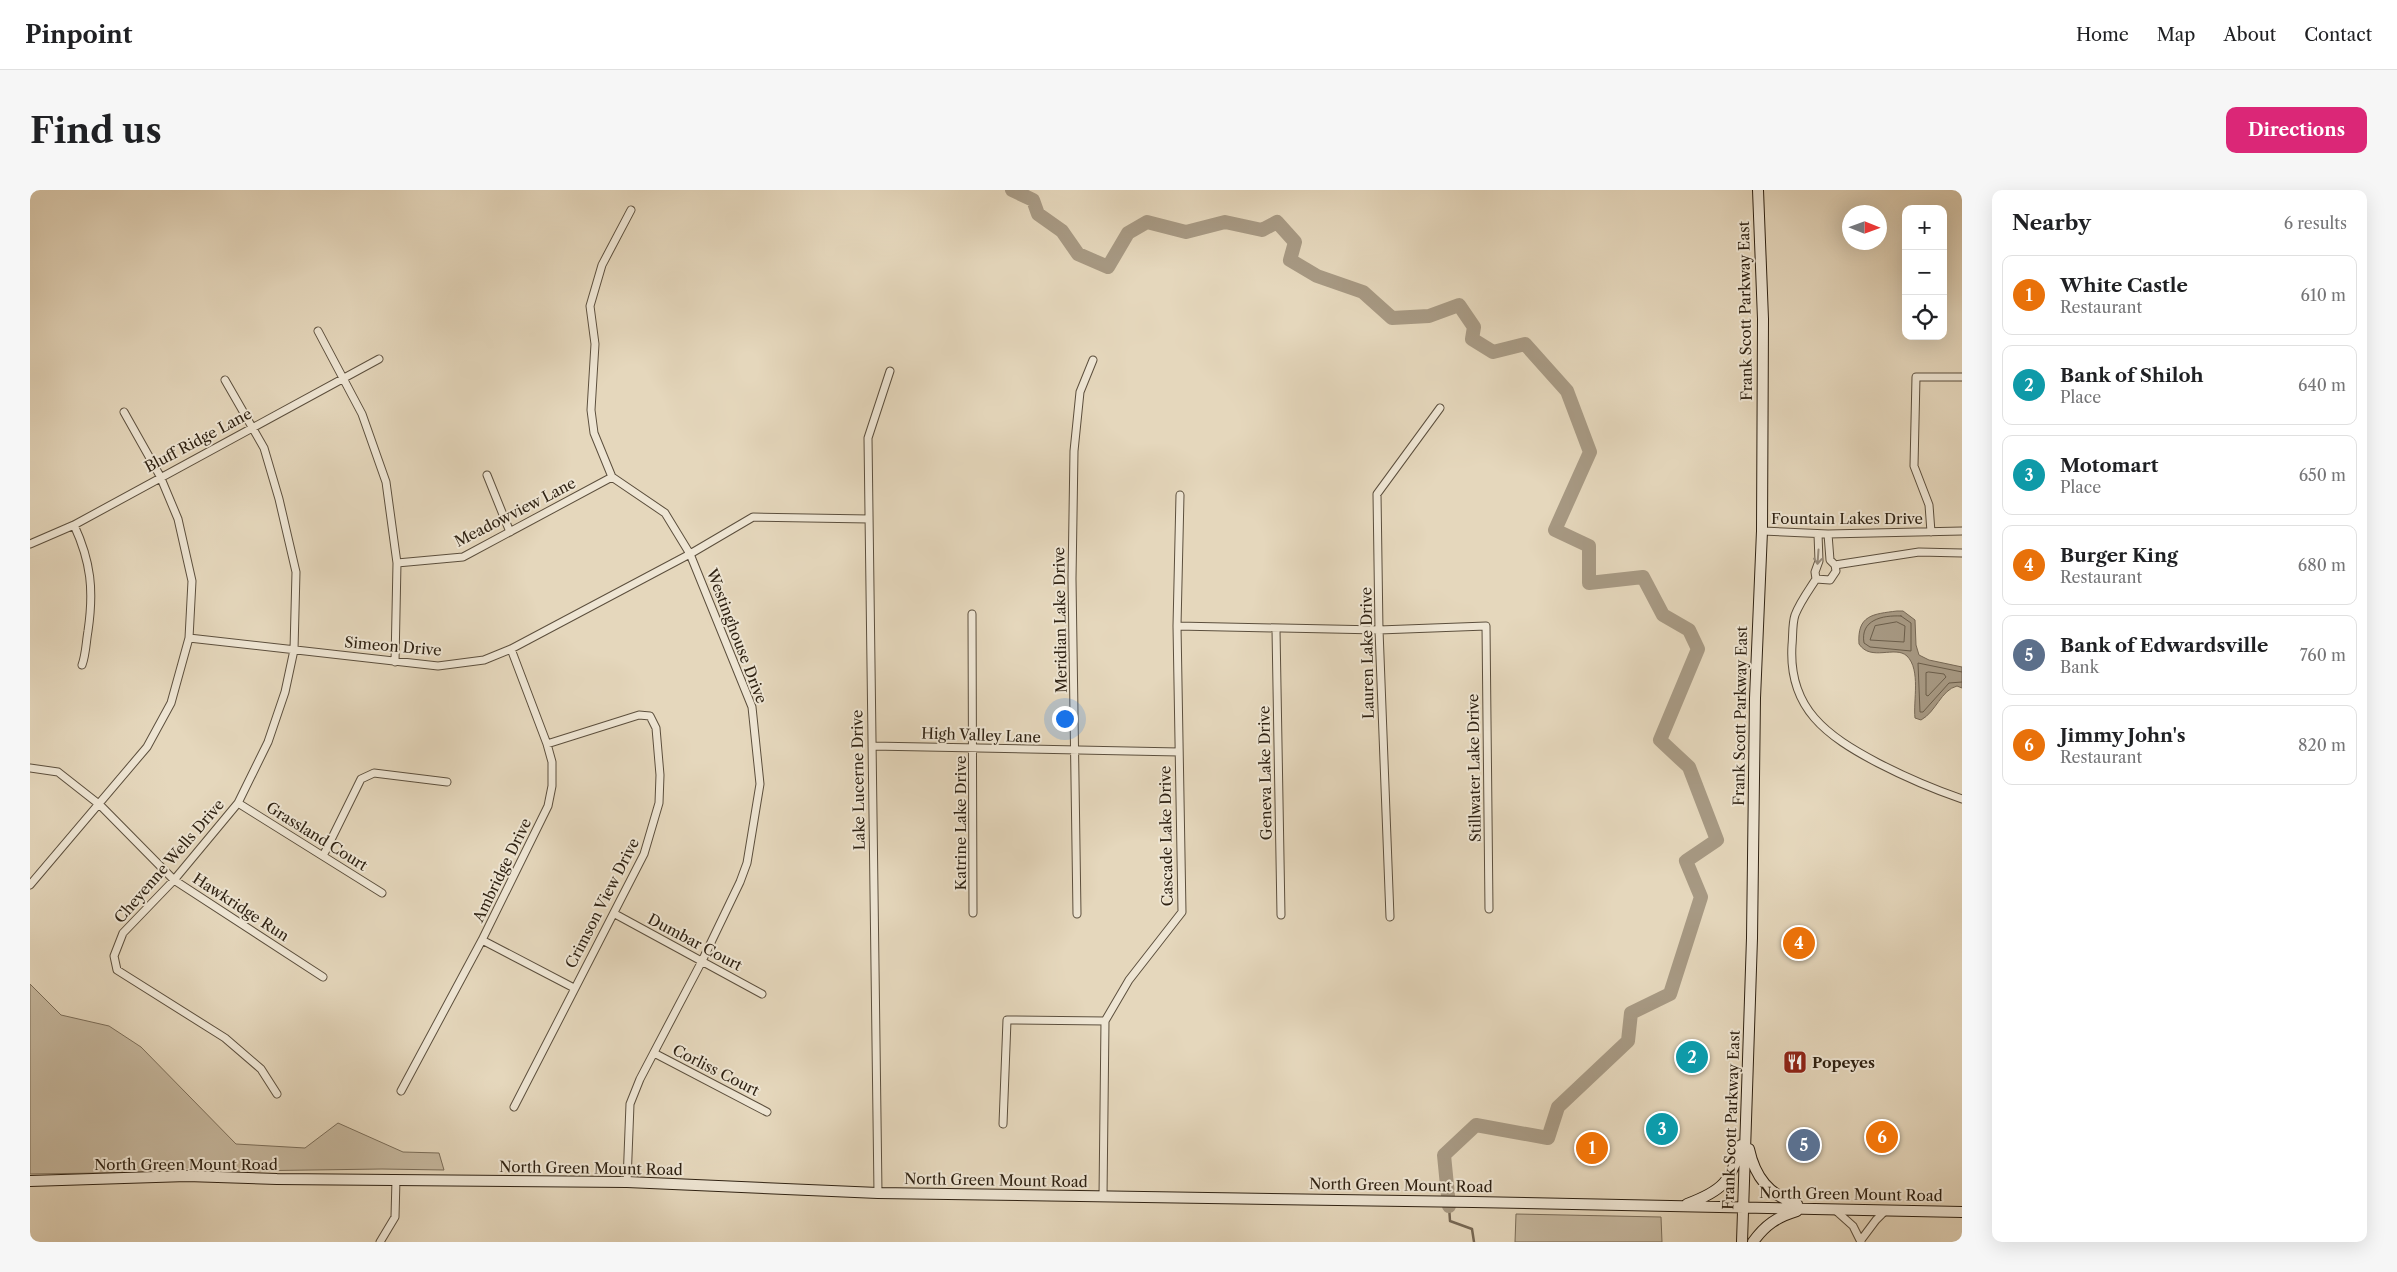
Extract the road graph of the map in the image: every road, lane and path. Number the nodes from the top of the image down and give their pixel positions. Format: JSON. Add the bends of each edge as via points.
{"nodes":[{"id":1,"x":1758,"y":190,"type":"edge"},
{"id":2,"x":631,"y":210,"type":"dead end"},
{"id":3,"x":318,"y":331,"type":"dead end"},
{"id":4,"x":379,"y":359,"type":"dead end"},
{"id":5,"x":1093,"y":360,"type":"dead end"},
{"id":6,"x":890,"y":371,"type":"dead end"},
{"id":7,"x":1962,"y":377,"type":"edge"},
{"id":8,"x":343,"y":378,"type":"junction"},
{"id":9,"x":225,"y":380,"type":"dead end"},
{"id":10,"x":1440,"y":408,"type":"dead end"},
{"id":11,"x":124,"y":412,"type":"dead end"},
{"id":12,"x":252,"y":427,"type":"junction"},
{"id":13,"x":487,"y":475,"type":"dead end"},
{"id":14,"x":160,"y":476,"type":"junction"},
{"id":15,"x":612,"y":477,"type":"junction"},
{"id":16,"x":1180,"y":495,"type":"dead end"},
{"id":17,"x":869,"y":519,"type":"junction"},
{"id":18,"x":74,"y":525,"type":"junction"},
{"id":19,"x":1762,"y":531,"type":"junction"},
{"id":20,"x":1962,"y":531,"type":"edge"},
{"id":21,"x":510,"y":532,"type":"junction"},
{"id":22,"x":1931,"y":532,"type":"junction"},
{"id":23,"x":1818,"y":534,"type":"junction"},
{"id":24,"x":1828,"y":534,"type":"junction"},
{"id":25,"x":30,"y":544,"type":"edge"},
{"id":26,"x":1962,"y":553,"type":"edge"},
{"id":27,"x":690,"y":554,"type":"junction"},
{"id":28,"x":397,"y":563,"type":"junction"},
{"id":29,"x":1835,"y":565,"type":"junction"},
{"id":30,"x":1816,"y":579,"type":"junction"},
{"id":31,"x":972,"y":614,"type":"dead end"},
{"id":32,"x":1176,"y":626,"type":"junction"},
{"id":33,"x":1276,"y":630,"type":"junction"},
{"id":34,"x":1379,"y":630,"type":"junction"},
{"id":35,"x":189,"y":638,"type":"junction"},
{"id":36,"x":510,"y":649,"type":"junction"},
{"id":37,"x":294,"y":650,"type":"junction"},
{"id":38,"x":395,"y":662,"type":"junction"},
{"id":39,"x":82,"y":665,"type":"dead end"},
{"id":40,"x":547,"y":744,"type":"junction"},
{"id":41,"x":872,"y":746,"type":"junction"},
{"id":42,"x":973,"y":748,"type":"junction"},
{"id":43,"x":1076,"y":752,"type":"junction"},
{"id":44,"x":1179,"y":752,"type":"junction"},
{"id":45,"x":30,"y":768,"type":"edge"},
{"id":46,"x":447,"y":782,"type":"dead end"},
{"id":47,"x":1962,"y":799,"type":"edge"},
{"id":48,"x":238,"y":803,"type":"junction"},
{"id":49,"x":100,"y":805,"type":"junction"},
{"id":50,"x":323,"y":856,"type":"junction"},
{"id":51,"x":174,"y":880,"type":"junction"},
{"id":52,"x":30,"y":886,"type":"edge"},
{"id":53,"x":382,"y":893,"type":"dead end"},
{"id":54,"x":1489,"y":909,"type":"dead end"},
{"id":55,"x":974,"y":913,"type":"dead end"},
{"id":56,"x":615,"y":914,"type":"junction"},
{"id":57,"x":1077,"y":914,"type":"dead end"},
{"id":58,"x":1281,"y":915,"type":"dead end"},
{"id":59,"x":1390,"y":918,"type":"dead end"},
{"id":60,"x":482,"y":940,"type":"junction"},
{"id":61,"x":702,"y":961,"type":"junction"},
{"id":62,"x":323,"y":977,"type":"dead end"},
{"id":63,"x":574,"y":988,"type":"junction"},
{"id":64,"x":762,"y":994,"type":"dead end"},
{"id":65,"x":1105,"y":1020,"type":"junction"},
{"id":66,"x":654,"y":1053,"type":"junction"},
{"id":67,"x":401,"y":1091,"type":"dead end"},
{"id":68,"x":278,"y":1094,"type":"dead end"},
{"id":69,"x":514,"y":1107,"type":"dead end"},
{"id":70,"x":767,"y":1112,"type":"dead end"},
{"id":71,"x":1004,"y":1124,"type":"dead end"},
{"id":72,"x":1746,"y":1130,"type":"junction"},
{"id":73,"x":396,"y":1179,"type":"junction"},
{"id":74,"x":30,"y":1181,"type":"edge"},
{"id":75,"x":627,"y":1182,"type":"junction"},
{"id":76,"x":878,"y":1193,"type":"junction"},
{"id":77,"x":1103,"y":1196,"type":"junction"},
{"id":78,"x":1682,"y":1206,"type":"junction"},
{"id":79,"x":1962,"y":1206,"type":"edge"},
{"id":80,"x":1743,"y":1207,"type":"junction"},
{"id":81,"x":1807,"y":1208,"type":"junction"},
{"id":82,"x":1834,"y":1209,"type":"junction"},
{"id":83,"x":1887,"y":1210,"type":"junction"},
{"id":84,"x":1949,"y":1212,"type":"junction"},
{"id":85,"x":1962,"y":1212,"type":"edge"},
{"id":86,"x":1861,"y":1241,"type":"edge"},
{"id":87,"x":380,"y":1242,"type":"edge"},
{"id":88,"x":1742,"y":1242,"type":"edge"},
{"id":89,"x":1753,"y":1242,"type":"edge"}],
"edges":[{"from":1,"to":19,"type":"street","name":"Frank Scott Parkway East","via":[[1763,319]]},
{"from":2,"to":15,"type":"street","via":[[602,265],[590,306],[595,344],[591,410],[594,433]]},
{"from":3,"to":8,"type":"street"},
{"from":4,"to":8,"type":"street","name":"Bluff Ridge Lane"},
{"from":5,"to":43,"type":"street","name":"Meridian Lake Drive","via":[[1080,392],[1074,451],[1072,580]]},
{"from":6,"to":17,"type":"street","name":"Lake Lucerne Drive","via":[[868,438]]},
{"from":7,"to":22,"type":"street","name":"Fountain Lakes Drive","via":[[1916,377],[1914,466],[1929,505]]},
{"from":8,"to":12,"type":"street","name":"Bluff Ridge Lane"},
{"from":8,"to":28,"type":"street","via":[[362,414],[386,482]]},
{"from":9,"to":12,"type":"street","name":"Cheyenne Wells Drive"},
{"from":10,"to":34,"type":"street","name":"Lauren Lake Drive","via":[[1378,494]]},
{"from":11,"to":14,"type":"street"},
{"from":12,"to":14,"type":"street","name":"Bluff Ridge Lane"},
{"from":12,"to":37,"type":"street","name":"Cheyenne Wells Drive","via":[[264,448],[296,572]]},
{"from":13,"to":21,"type":"street"},
{"from":14,"to":18,"type":"street","name":"Bluff Ridge Lane"},
{"from":14,"to":35,"type":"street","via":[[178,519],[192,581]]},
{"from":15,"to":21,"type":"street","name":"Meadowview Lane"},
{"from":15,"to":27,"type":"street","name":"Westinghouse Drive","via":[[665,513]]},
{"from":16,"to":32,"type":"street","name":"Cascade Lake Drive"},
{"from":17,"to":27,"type":"street","name":"Simeon Drive","via":[[753,517]]},
{"from":17,"to":41,"type":"street","name":"Lake Lucerne Drive"},
{"from":18,"to":25,"type":"street","name":"Bluff Ridge Lane"},
{"from":18,"to":39,"type":"street","via":[[84,548],[92,587]]},
{"from":19,"to":23,"type":"street","name":"Fountain Lakes Drive"},
{"from":19,"to":72,"type":"street","name":"Frank Scott Parkway East","via":[[1755,698]]},
{"from":20,"to":22,"type":"street","name":"Fountain Lakes Drive"},
{"from":21,"to":28,"type":"street","name":"Meadowview Lane","via":[[464,558]]},
{"from":22,"to":24,"type":"street","name":"Fountain Lakes Drive"},
{"from":23,"to":24,"type":"street","name":"Fountain Lakes Drive"},
{"from":23,"to":30,"type":"street","one_way":true},
{"from":24,"to":29,"type":"street","via":[[1830,560]]},
{"from":26,"to":29,"type":"street","via":[[1919,552]]},
{"from":27,"to":36,"type":"street","name":"Simeon Drive"},
{"from":27,"to":61,"type":"street","name":"Westinghouse Drive","via":[[752,707],[760,784],[747,863]]},
{"from":28,"to":38,"type":"street"},
{"from":29,"to":30,"type":"street","via":[[1836,570],[1830,580]]},
{"from":30,"to":47,"type":"street","via":[[1794,616],[1792,657],[1794,679],[1811,716],[1829,734],[1854,751]]},
{"from":31,"to":42,"type":"street","name":"Katrine Lake Drive"},
{"from":32,"to":33,"type":"street"},
{"from":32,"to":44,"type":"street","name":"Cascade Lake Drive"},
{"from":33,"to":34,"type":"street"},
{"from":33,"to":58,"type":"street","name":"Geneva Lake Drive"},
{"from":34,"to":54,"type":"street","name":"Stillwater Lake Drive","via":[[1486,626]]},
{"from":34,"to":59,"type":"street","name":"Lauren Lake Drive"},
{"from":35,"to":37,"type":"street","name":"Simeon Drive"},
{"from":35,"to":49,"type":"street","via":[[171,703],[147,747]]},
{"from":36,"to":38,"type":"street","name":"Simeon Drive","via":[[484,660],[438,666]]},
{"from":36,"to":40,"type":"street","name":"Ambridge Drive"},
{"from":37,"to":38,"type":"street","name":"Simeon Drive"},
{"from":37,"to":48,"type":"street","name":"Cheyenne Wells Drive","via":[[285,692],[268,742]]},
{"from":40,"to":56,"type":"street","name":"Crimson View Drive","via":[[640,715],[650,716],[656,728],[660,775],[655,823]]},
{"from":40,"to":60,"type":"street","name":"Ambridge Drive","via":[[553,770],[548,806]]},
{"from":41,"to":42,"type":"street","name":"High Valley Lane"},
{"from":41,"to":76,"type":"street","name":"Lake Lucerne Drive"},
{"from":42,"to":43,"type":"street","name":"High Valley Lane"},
{"from":42,"to":55,"type":"street","name":"Katrine Lake Drive"},
{"from":43,"to":44,"type":"street","name":"High Valley Lane"},
{"from":43,"to":57,"type":"street","name":"Meridian Lake Drive"},
{"from":44,"to":65,"type":"street","name":"Cascade Lake Drive","via":[[1182,912],[1129,980]]},
{"from":45,"to":49,"type":"street","name":"Hawkridge Run","via":[[58,772]]},
{"from":46,"to":50,"type":"street","via":[[374,773],[361,780]]},
{"from":48,"to":50,"type":"street","name":"Grassland Court"},
{"from":48,"to":51,"type":"street","name":"Cheyenne Wells Drive"},
{"from":49,"to":51,"type":"street","name":"Hawkridge Run"},
{"from":49,"to":52,"type":"street"},
{"from":50,"to":53,"type":"street","name":"Grassland Court"},
{"from":51,"to":62,"type":"street","name":"Hawkridge Run"},
{"from":51,"to":68,"type":"street","name":"Cheyenne Wells Drive","via":[[124,933],[114,956],[117,970],[225,1038],[262,1069]]},
{"from":56,"to":61,"type":"street","name":"Dumbar Court"},
{"from":56,"to":63,"type":"street","name":"Crimson View Drive"},
{"from":60,"to":63,"type":"street"},
{"from":60,"to":67,"type":"street","name":"Ambridge Drive"},
{"from":61,"to":64,"type":"street","name":"Dumbar Court"},
{"from":61,"to":66,"type":"street","name":"Westinghouse Drive"},
{"from":63,"to":69,"type":"street","name":"Crimson View Drive"},
{"from":65,"to":71,"type":"street","via":[[1006,1020]]},
{"from":65,"to":77,"type":"street"},
{"from":66,"to":70,"type":"street","name":"Corliss Court"},
{"from":66,"to":75,"type":"street","name":"Westinghouse Drive","via":[[630,1104]]},
{"from":72,"to":78,"type":"street","via":[[1736,1163],[1726,1182],[1712,1194]]},
{"from":72,"to":80,"type":"street","name":"Frank Scott Parkway East"},
{"from":72,"to":81,"type":"street","via":[[1752,1164],[1763,1184],[1783,1199]]},
{"from":73,"to":74,"type":"street","name":"North Green Mount Road","via":[[178,1176]]},
{"from":73,"to":75,"type":"street","name":"North Green Mount Road"},
{"from":73,"to":87,"type":"street","via":[[395,1217]]},
{"from":75,"to":76,"type":"street","name":"North Green Mount Road"},
{"from":76,"to":77,"type":"street","name":"North Green Mount Road"},
{"from":77,"to":78,"type":"street","name":"North Green Mount Road"},
{"from":78,"to":80,"type":"street","name":"North Green Mount Road"},
{"from":79,"to":84,"type":"street"},
{"from":80,"to":81,"type":"street","name":"North Green Mount Road"},
{"from":80,"to":88,"type":"street","name":"Frank Scott Parkway East"},
{"from":81,"to":82,"type":"street","name":"North Green Mount Road"},
{"from":81,"to":89,"type":"street","via":[[1779,1216],[1765,1226]]},
{"from":82,"to":83,"type":"street","name":"North Green Mount Road"},
{"from":82,"to":86,"type":"street","via":[[1853,1226]]},
{"from":83,"to":84,"type":"street","name":"North Green Mount Road"},
{"from":83,"to":86,"type":"street"},
{"from":84,"to":85,"type":"street","name":"North Green Mount Road"}]}
